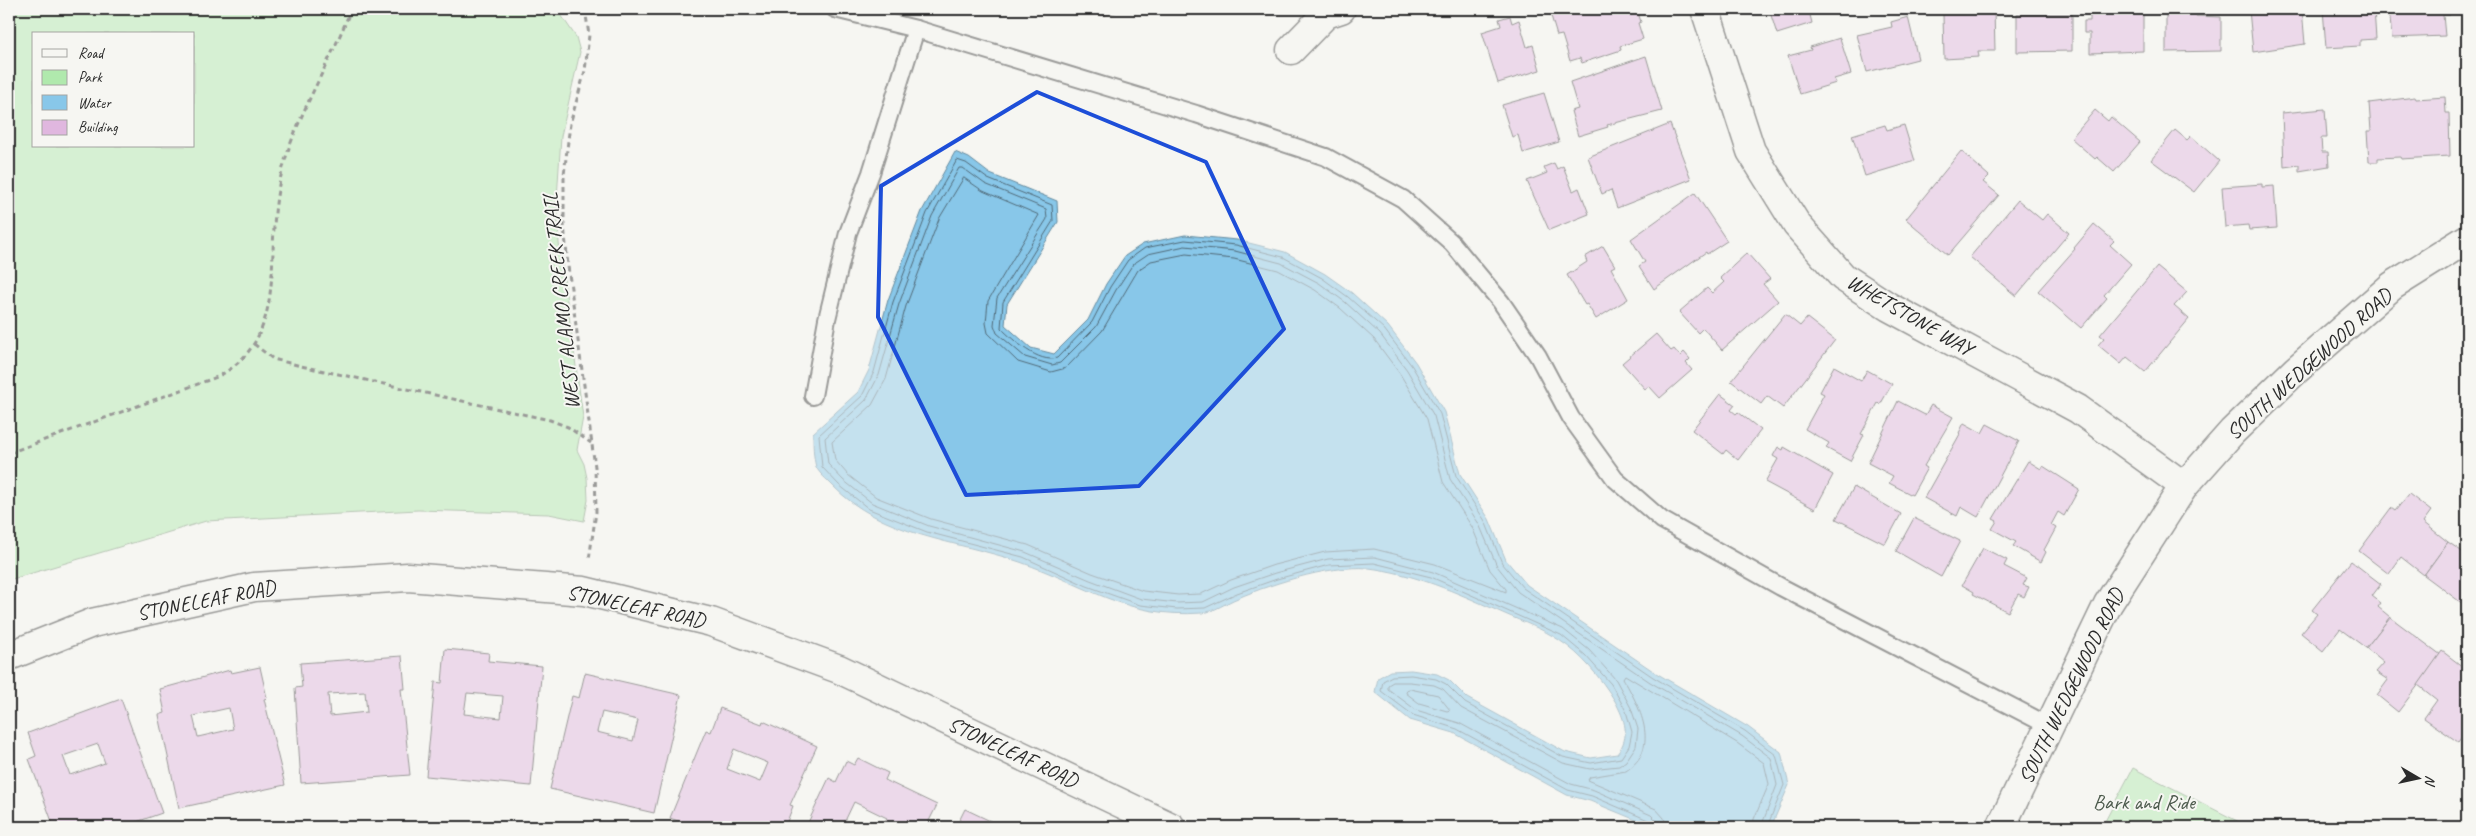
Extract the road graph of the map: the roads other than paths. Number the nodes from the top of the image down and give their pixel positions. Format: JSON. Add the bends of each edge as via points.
{"nodes":[{"id":1,"x":835,"y":9,"type":"edge"},
{"id":2,"x":1341,"y":9,"type":"edge"},
{"id":3,"x":1705,"y":9,"type":"edge"},
{"id":4,"x":916,"y":29,"type":"junction"},
{"id":5,"x":1290,"y":50,"type":"dead end"},
{"id":6,"x":2467,"y":239,"type":"edge"},
{"id":7,"x":813,"y":396,"type":"dead end"},
{"id":8,"x":2184,"y":486,"type":"junction"},
{"id":9,"x":9,"y":656,"type":"edge"},
{"id":10,"x":2050,"y":726,"type":"junction"},
{"id":11,"x":1142,"y":821,"type":"edge"},
{"id":12,"x":1171,"y":827,"type":"edge"},
{"id":13,"x":2001,"y":827,"type":"edge"}],
"edges":[{"from":1,"to":4,"type":"lane"},
{"from":2,"to":5,"type":"street","via":[[1326,14]]},
{"from":3,"to":8,"type":"street","name":"WHETSTONE WAY","via":[[1751,150],[1797,225],[1843,277],[1889,307],[2078,409]]},
{"from":4,"to":7,"type":"lane","via":[[874,164],[848,234],[827,319]]},
{"from":4,"to":10,"type":"lane","via":[[1326,157],[1403,199],[1452,243],[1501,302],[1538,356],[1571,418],[1615,479],[1662,520],[1781,587]]},
{"from":6,"to":8,"type":"street","name":"SOUTH WEDGEWOOD ROAD","via":[[2392,286],[2296,370],[2232,432]]},
{"from":8,"to":10,"type":"street","name":"SOUTH WEDGEWOOD ROAD","via":[[2108,604]]},
{"from":9,"to":11,"type":"street","name":"STONELEAF ROAD","via":[[92,623],[254,587],[408,577],[584,591],[711,622],[839,669]]},
{"from":10,"to":13,"type":"street","name":"SOUTH WEDGEWOOD ROAD"},
{"from":11,"to":12,"type":"street","name":"STONELEAF ROAD"}]}
